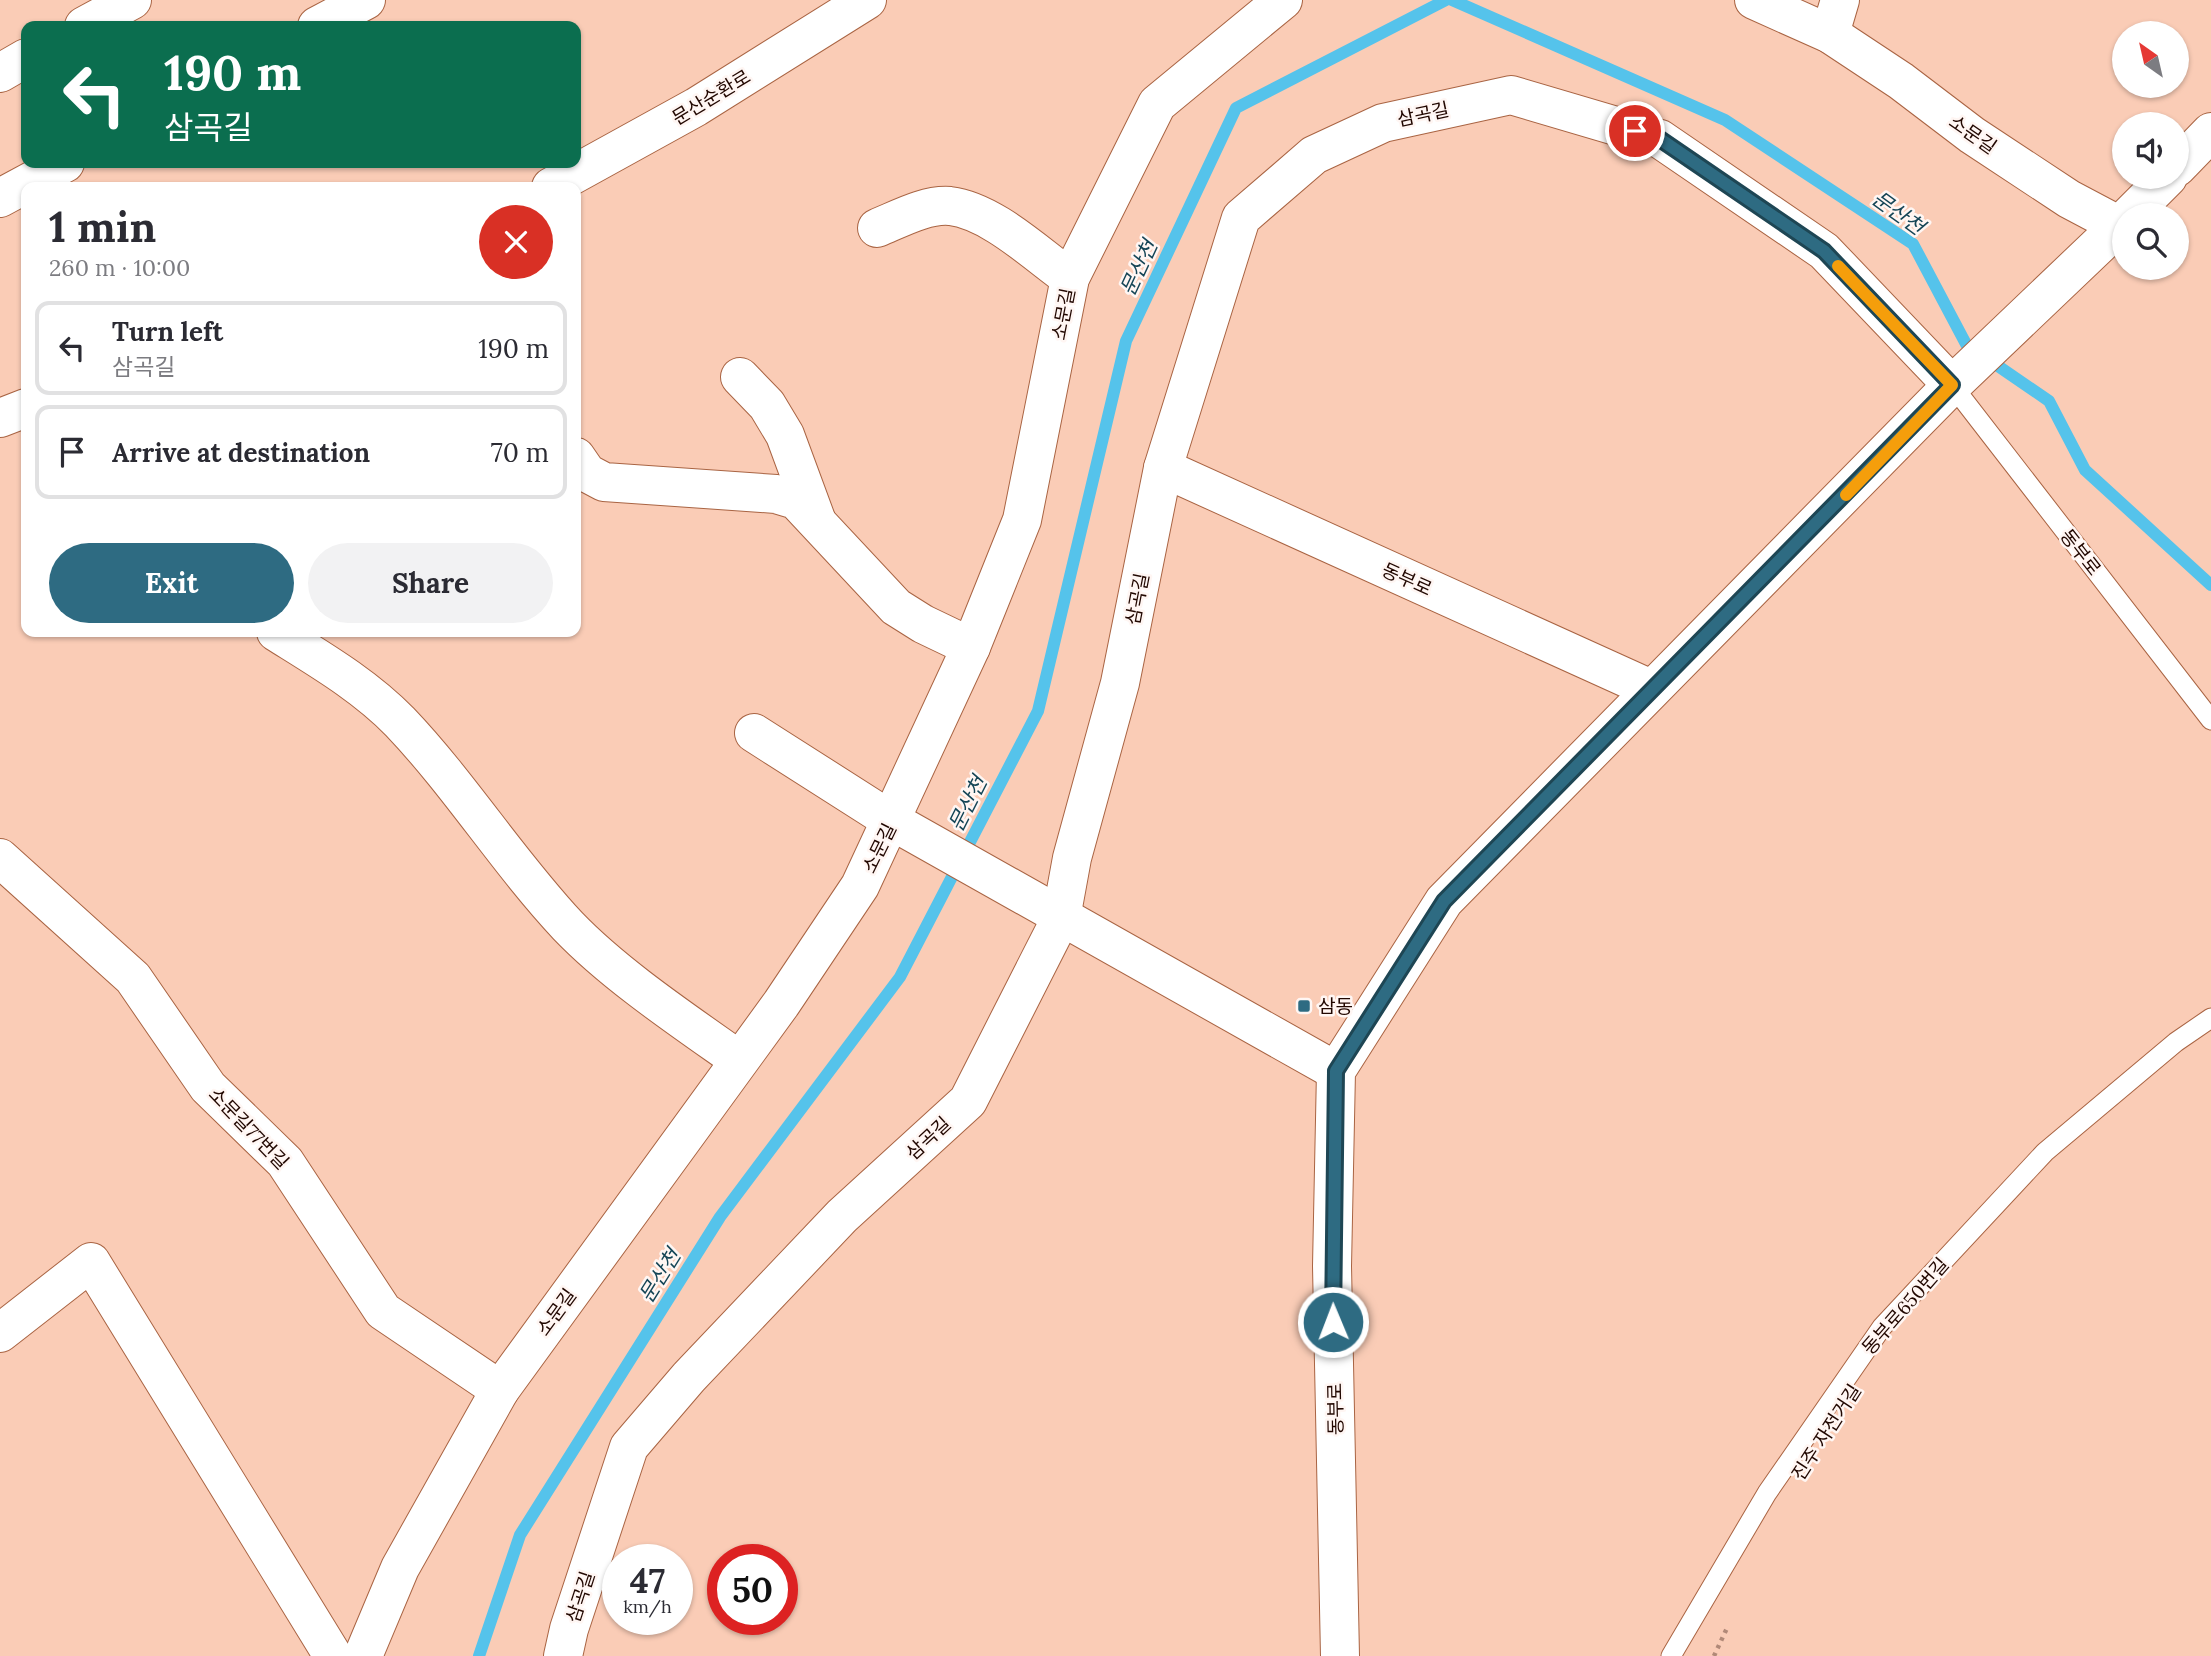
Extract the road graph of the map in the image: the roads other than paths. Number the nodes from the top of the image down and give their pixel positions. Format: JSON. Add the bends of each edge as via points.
{"nodes":[{"id":1,"x":132,"y":0,"type":"edge"},
{"id":2,"x":366,"y":0,"type":"edge"},
{"id":3,"x":867,"y":0,"type":"edge"},
{"id":4,"x":1283,"y":0,"type":"edge"},
{"id":5,"x":1754,"y":0,"type":"edge"},
{"id":6,"x":1835,"y":17,"type":"edge"},
{"id":7,"x":93,"y":21,"type":"edge"},
{"id":8,"x":326,"y":21,"type":"edge"},
{"id":9,"x":21,"y":61,"type":"edge"},
{"id":10,"x":0,"y":73,"type":"edge"},
{"id":11,"x":2211,"y":132,"type":"edge"},
{"id":12,"x":2189,"y":155,"type":"edge"},
{"id":13,"x":56,"y":168,"type":"edge"},
{"id":14,"x":30,"y":182,"type":"edge"},
{"id":15,"x":560,"y":182,"type":"edge"},
{"id":16,"x":21,"y":187,"type":"edge"},
{"id":17,"x":2156,"y":189,"type":"edge"},
{"id":18,"x":0,"y":198,"type":"edge"},
{"id":19,"x":2143,"y":203,"type":"edge"},
{"id":20,"x":2112,"y":215,"type":"edge"},
{"id":21,"x":877,"y":228,"type":"dead end"},
{"id":22,"x":2112,"y":233,"type":"edge"},
{"id":23,"x":1070,"y":278,"type":"junction"},
{"id":24,"x":740,"y":377,"type":"dead end"},
{"id":25,"x":1959,"y":378,"type":"junction"},
{"id":26,"x":21,"y":410,"type":"edge"},
{"id":27,"x":0,"y":418,"type":"edge"},
{"id":28,"x":581,"y":464,"type":"edge"},
{"id":29,"x":1163,"y":468,"type":"junction"},
{"id":30,"x":816,"y":519,"type":"junction"},
{"id":31,"x":284,"y":637,"type":"edge"},
{"id":32,"x":971,"y":647,"type":"junction"},
{"id":33,"x":1651,"y":690,"type":"junction"},
{"id":34,"x":2211,"y":720,"type":"edge"},
{"id":35,"x":754,"y":733,"type":"dead end"},
{"id":36,"x":892,"y":821,"type":"junction"},
{"id":37,"x":0,"y":858,"type":"edge"},
{"id":38,"x":1061,"y":918,"type":"junction"},
{"id":39,"x":2211,"y":1018,"type":"edge"},
{"id":40,"x":739,"y":1060,"type":"junction"},
{"id":41,"x":1336,"y":1071,"type":"junction"},
{"id":42,"x":0,"y":1333,"type":"edge"},
{"id":43,"x":499,"y":1390,"type":"junction"},
{"id":44,"x":333,"y":1656,"type":"edge"},
{"id":45,"x":363,"y":1656,"type":"edge"},
{"id":46,"x":563,"y":1656,"type":"edge"},
{"id":47,"x":1340,"y":1656,"type":"edge"},
{"id":48,"x":1671,"y":1656,"type":"edge"}],
"edges":[{"from":1,"to":7,"type":"main road"},
{"from":2,"to":8,"type":"main road"},
{"from":3,"to":15,"type":"main road","name":"문산순환로","via":[[696,107]]},
{"from":4,"to":23,"type":"main road","name":"소문길","via":[[1157,104]]},
{"from":5,"to":6,"type":"main road","name":"소문길"},
{"from":6,"to":20,"type":"main road","name":"소문길","via":[[2058,192]]},
{"from":9,"to":10,"type":"main road"},
{"from":11,"to":12,"type":"main road"},
{"from":13,"to":14,"type":"main road"},
{"from":16,"to":18,"type":"main road"},
{"from":17,"to":19,"type":"main road"},
{"from":21,"to":23,"type":"main road","via":[[919,211],[948,206],[982,215]]},
{"from":22,"to":25,"type":"main road"},
{"from":23,"to":32,"type":"main road","name":"소문길","via":[[1022,520]]},
{"from":24,"to":30,"type":"main road","via":[[767,405],[786,435]]},
{"from":25,"to":29,"type":"main road","name":"삼곡길","via":[[1824,251],[1660,139],[1511,95],[1383,123],[1314,155],[1241,218]]},
{"from":25,"to":33,"type":"main road"},
{"from":25,"to":34,"type":"lane","name":"동부로"},
{"from":26,"to":27,"type":"main road"},
{"from":28,"to":30,"type":"main road","via":[[604,482],[776,494],[796,500]]},
{"from":29,"to":33,"type":"main road","name":"동부로"},
{"from":29,"to":38,"type":"main road","name":"삼곡길","via":[[1120,683],[1072,858]]},
{"from":30,"to":32,"type":"main road","via":[[897,607]]},
{"from":31,"to":40,"type":"main road","via":[[346,676],[399,721],[571,929]]},
{"from":32,"to":36,"type":"main road","name":"소문길"},
{"from":33,"to":41,"type":"main road","via":[[1444,901]]},
{"from":35,"to":36,"type":"main road"},
{"from":36,"to":38,"type":"main road"},
{"from":36,"to":40,"type":"main road","name":"소문길","via":[[860,887]]},
{"from":37,"to":43,"type":"main road","name":"소문길77번길","via":[[133,978],[208,1087],[285,1162],[383,1311]]},
{"from":38,"to":41,"type":"main road"},
{"from":38,"to":46,"type":"main road","name":"삼곡길","via":[[968,1101],[842,1216],[629,1447]]},
{"from":39,"to":48,"type":"lane","name":"동부로650번길","via":[[2045,1152],[1882,1327],[1767,1493]]},
{"from":40,"to":43,"type":"main road","name":"소문길"},
{"from":41,"to":47,"type":"main road","name":"동부로","via":[[1332,1266]]},
{"from":42,"to":44,"type":"main road","via":[[91,1262]]},
{"from":43,"to":45,"type":"main road","name":"소문길","via":[[400,1568]]}]}
